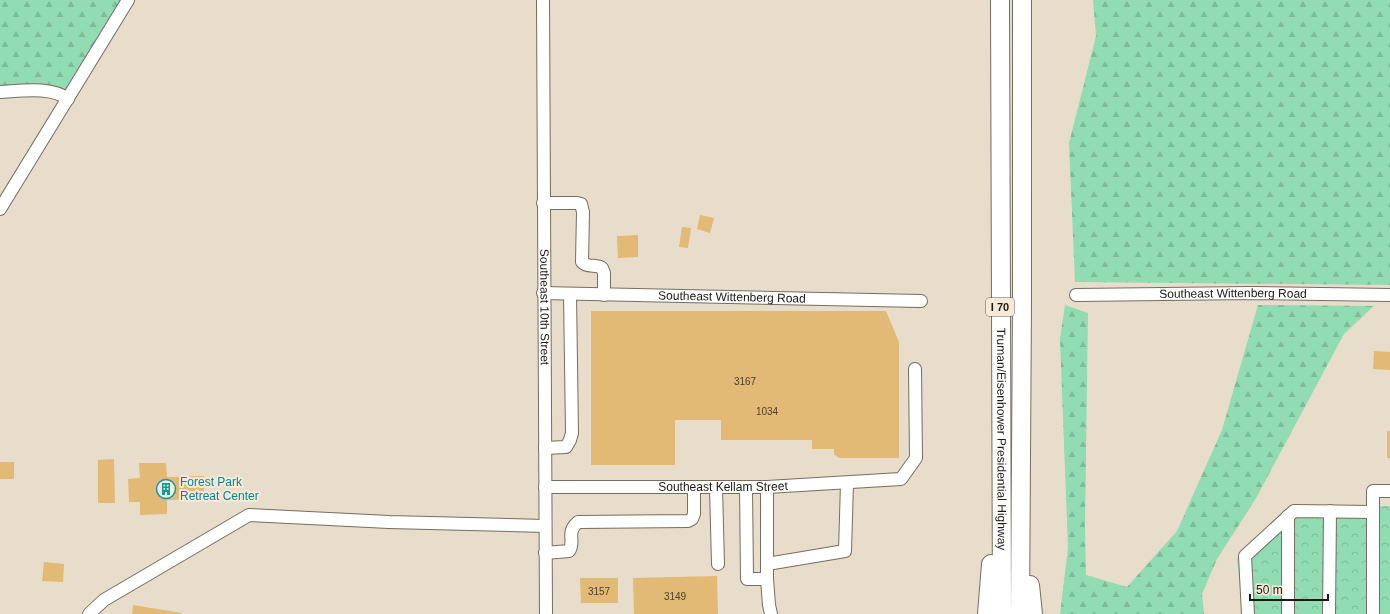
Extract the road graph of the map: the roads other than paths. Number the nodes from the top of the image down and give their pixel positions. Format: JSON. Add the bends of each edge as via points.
{"nodes":[{"id":1,"x":128,"y":0,"type":"edge"},
{"id":2,"x":543,"y":0,"type":"edge"},
{"id":3,"x":1000,"y":0,"type":"edge"},
{"id":4,"x":1022,"y":0,"type":"edge"},
{"id":5,"x":0,"y":92,"type":"edge"},
{"id":6,"x":68,"y":98,"type":"junction"},
{"id":7,"x":543,"y":203,"type":"junction"},
{"id":8,"x":0,"y":209,"type":"edge"},
{"id":9,"x":543,"y":293,"type":"junction"},
{"id":10,"x":570,"y":294,"type":"junction"},
{"id":11,"x":604,"y":295,"type":"junction"},
{"id":12,"x":1076,"y":295,"type":"dead end"},
{"id":13,"x":1390,"y":295,"type":"edge"},
{"id":14,"x":921,"y":301,"type":"dead end"},
{"id":15,"x":915,"y":370,"type":"dead end"},
{"id":16,"x":1002,"y":422,"type":"junction"},
{"id":17,"x":545,"y":448,"type":"junction"},
{"id":18,"x":1020,"y":476,"type":"junction"},
{"id":19,"x":847,"y":482,"type":"junction"},
{"id":20,"x":694,"y":486,"type":"junction"},
{"id":21,"x":716,"y":486,"type":"junction"},
{"id":22,"x":545,"y":487,"type":"junction"},
{"id":23,"x":746,"y":487,"type":"junction"},
{"id":24,"x":767,"y":487,"type":"junction"},
{"id":25,"x":1390,"y":491,"type":"edge"},
{"id":26,"x":1330,"y":511,"type":"junction"},
{"id":27,"x":1373,"y":512,"type":"junction"},
{"id":28,"x":1288,"y":516,"type":"junction"},
{"id":29,"x":545,"y":526,"type":"junction"},
{"id":30,"x":545,"y":553,"type":"junction"},
{"id":31,"x":718,"y":564,"type":"dead end"},
{"id":32,"x":767,"y":564,"type":"junction"},
{"id":33,"x":767,"y":579,"type":"junction"},
{"id":34,"x":89,"y":614,"type":"edge"},
{"id":35,"x":546,"y":614,"type":"edge"},
{"id":36,"x":771,"y":614,"type":"edge"},
{"id":37,"x":987,"y":614,"type":"edge"},
{"id":38,"x":1002,"y":614,"type":"edge"},
{"id":39,"x":1020,"y":614,"type":"edge"},
{"id":40,"x":1033,"y":614,"type":"edge"},
{"id":41,"x":1248,"y":614,"type":"edge"},
{"id":42,"x":1288,"y":614,"type":"edge"},
{"id":43,"x":1329,"y":614,"type":"edge"},
{"id":44,"x":1373,"y":614,"type":"edge"}],
"edges":[{"from":1,"to":6,"type":"street"},
{"from":2,"to":7,"type":"street","name":"Southeast 10th Street"},
{"from":3,"to":16,"type":"highway","name":"Truman/Eisenhower Presidential Highway","number":"I 70"},
{"from":4,"to":18,"type":"highway","name":"Truman/Eisenhower Presidential Highway","number":"I 70"},
{"from":5,"to":6,"type":"street","via":[[51,91]]},
{"from":6,"to":8,"type":"street"},
{"from":7,"to":9,"type":"street","name":"Southeast 10th Street"},
{"from":7,"to":11,"type":"street","via":[[581,204],[582,262],[587,266],[602,268]]},
{"from":9,"to":10,"type":"street","name":"Southeast Wittenberg Road"},
{"from":9,"to":17,"type":"street","name":"Southeast 10th Street"},
{"from":10,"to":11,"type":"street","name":"Southeast Wittenberg Road"},
{"from":10,"to":17,"type":"street","via":[[572,433],[566,447]]},
{"from":11,"to":14,"type":"street","name":"Southeast Wittenberg Road"},
{"from":12,"to":13,"type":"street","name":"Southeast Wittenberg Road"},
{"from":15,"to":19,"type":"street","name":"Southeast Kellam Street","via":[[916,458],[901,479]]},
{"from":16,"to":37,"type":"highway","via":[[993,498]]},
{"from":16,"to":38,"type":"highway","name":"Truman/Eisenhower Presidential Highway","number":"I 70"},
{"from":17,"to":22,"type":"street","name":"Southeast 10th Street"},
{"from":18,"to":39,"type":"highway","name":"Truman/Eisenhower Presidential Highway","number":"I 70"},
{"from":18,"to":40,"type":"highway"},
{"from":19,"to":24,"type":"street","name":"Southeast Kellam Street"},
{"from":19,"to":32,"type":"street","via":[[845,551]]},
{"from":20,"to":21,"type":"street","name":"Southeast Kellam Street"},
{"from":20,"to":22,"type":"street","name":"Southeast Kellam Street"},
{"from":20,"to":30,"type":"street","via":[[694,514],[688,521],[578,522],[572,526],[569,551]]},
{"from":21,"to":23,"type":"street","name":"Southeast Kellam Street"},
{"from":21,"to":31,"type":"street"},
{"from":22,"to":29,"type":"street","name":"Southeast 10th Street"},
{"from":23,"to":24,"type":"street","name":"Southeast Kellam Street"},
{"from":23,"to":33,"type":"street","via":[[747,579]]},
{"from":24,"to":32,"type":"street"},
{"from":25,"to":27,"type":"street","via":[[1373,491]]},
{"from":26,"to":27,"type":"street"},
{"from":26,"to":28,"type":"street","via":[[1294,511]]},
{"from":26,"to":43,"type":"street"},
{"from":27,"to":44,"type":"street"},
{"from":28,"to":41,"type":"street","via":[[1245,556]]},
{"from":28,"to":42,"type":"street"},
{"from":29,"to":30,"type":"street","name":"Southeast 10th Street"},
{"from":29,"to":34,"type":"street","via":[[249,515],[104,600]]},
{"from":30,"to":35,"type":"street","name":"Southeast 10th Street"},
{"from":32,"to":33,"type":"street"},
{"from":33,"to":36,"type":"street"}]}
